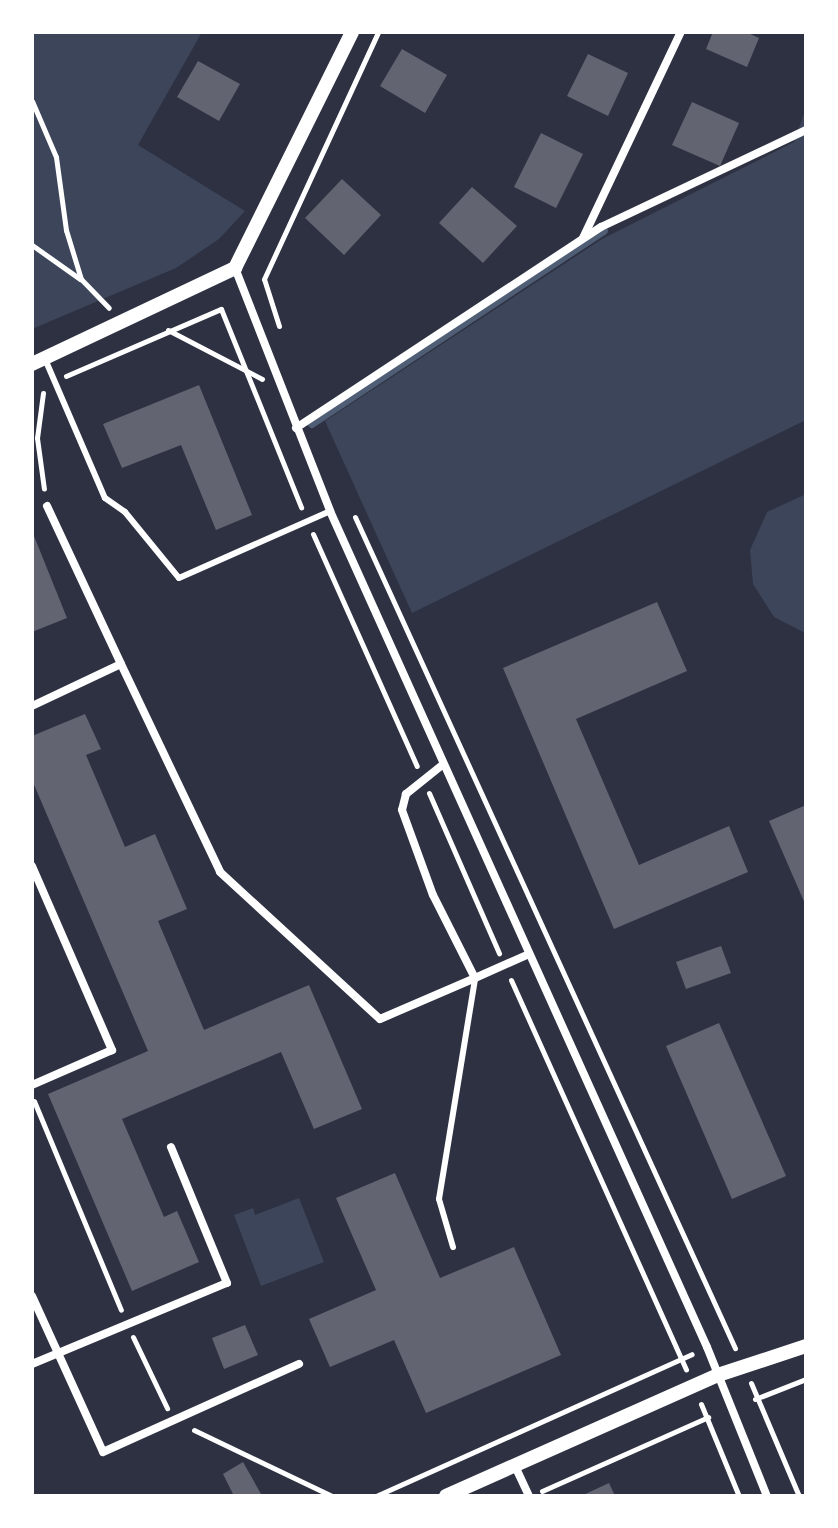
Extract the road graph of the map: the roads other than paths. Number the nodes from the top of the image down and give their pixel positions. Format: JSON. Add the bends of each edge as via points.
{"nodes":[{"id":1,"x":352,"y":32,"type":"edge"},
{"id":2,"x":681,"y":32,"type":"edge"},
{"id":3,"x":806,"y":130,"type":"edge"},
{"id":4,"x":583,"y":239,"type":"junction"},
{"id":5,"x":235,"y":268,"type":"junction"},
{"id":6,"x":39,"y":361,"type":"edge"},
{"id":7,"x":296,"y":428,"type":"junction"},
{"id":8,"x":47,"y":506,"type":"road end"},
{"id":9,"x":330,"y":511,"type":"junction"},
{"id":10,"x":121,"y":664,"type":"junction"},
{"id":11,"x":32,"y":706,"type":"edge"},
{"id":12,"x":441,"y":766,"type":"junction"},
{"id":13,"x":32,"y":866,"type":"edge"},
{"id":14,"x":36,"y":889,"type":"edge"},
{"id":15,"x":527,"y":955,"type":"junction"},
{"id":16,"x":475,"y":978,"type":"junction"},
{"id":17,"x":32,"y":1085,"type":"edge"},
{"id":18,"x":171,"y":1147,"type":"dead end"},
{"id":19,"x":453,"y":1247,"type":"dead end"},
{"id":20,"x":32,"y":1296,"type":"edge"},
{"id":21,"x":806,"y":1346,"type":"edge"},
{"id":22,"x":57,"y":1352,"type":"junction"},
{"id":23,"x":32,"y":1364,"type":"edge"},
{"id":24,"x":299,"y":1364,"type":"dead end"},
{"id":25,"x":718,"y":1375,"type":"junction"},
{"id":26,"x":515,"y":1466,"type":"junction"},
{"id":27,"x":446,"y":1496,"type":"edge"},
{"id":28,"x":530,"y":1496,"type":"edge"},
{"id":29,"x":767,"y":1496,"type":"edge"}],
"edges":[{"from":1,"to":5,"type":"street"},
{"from":2,"to":4,"type":"street"},
{"from":3,"to":4,"type":"street"},
{"from":4,"to":7,"type":"street"},
{"from":5,"to":6,"type":"street"},
{"from":5,"to":7,"type":"street"},
{"from":6,"to":9,"type":"lane","via":[[54,381],[105,498],[125,512],[179,578]]},
{"from":7,"to":9,"type":"street"},
{"from":8,"to":10,"type":"street"},
{"from":9,"to":12,"type":"street"},
{"from":10,"to":11,"type":"street"},
{"from":10,"to":16,"type":"street","via":[[220,872],[380,1019]]},
{"from":12,"to":15,"type":"street"},
{"from":12,"to":16,"type":"street","via":[[406,794],[402,810],[433,895]]},
{"from":13,"to":14,"type":"street"},
{"from":14,"to":17,"type":"street","via":[[112,1050]]},
{"from":15,"to":16,"type":"street"},
{"from":15,"to":25,"type":"street"},
{"from":16,"to":19,"type":"lane","via":[[439,1199]]},
{"from":18,"to":22,"type":"street","via":[[227,1283]]},
{"from":20,"to":22,"type":"street"},
{"from":21,"to":25,"type":"street"},
{"from":22,"to":23,"type":"street"},
{"from":22,"to":24,"type":"street","via":[[103,1452]]},
{"from":25,"to":26,"type":"street"},
{"from":25,"to":29,"type":"street"},
{"from":26,"to":27,"type":"street"},
{"from":26,"to":28,"type":"street"}]}
